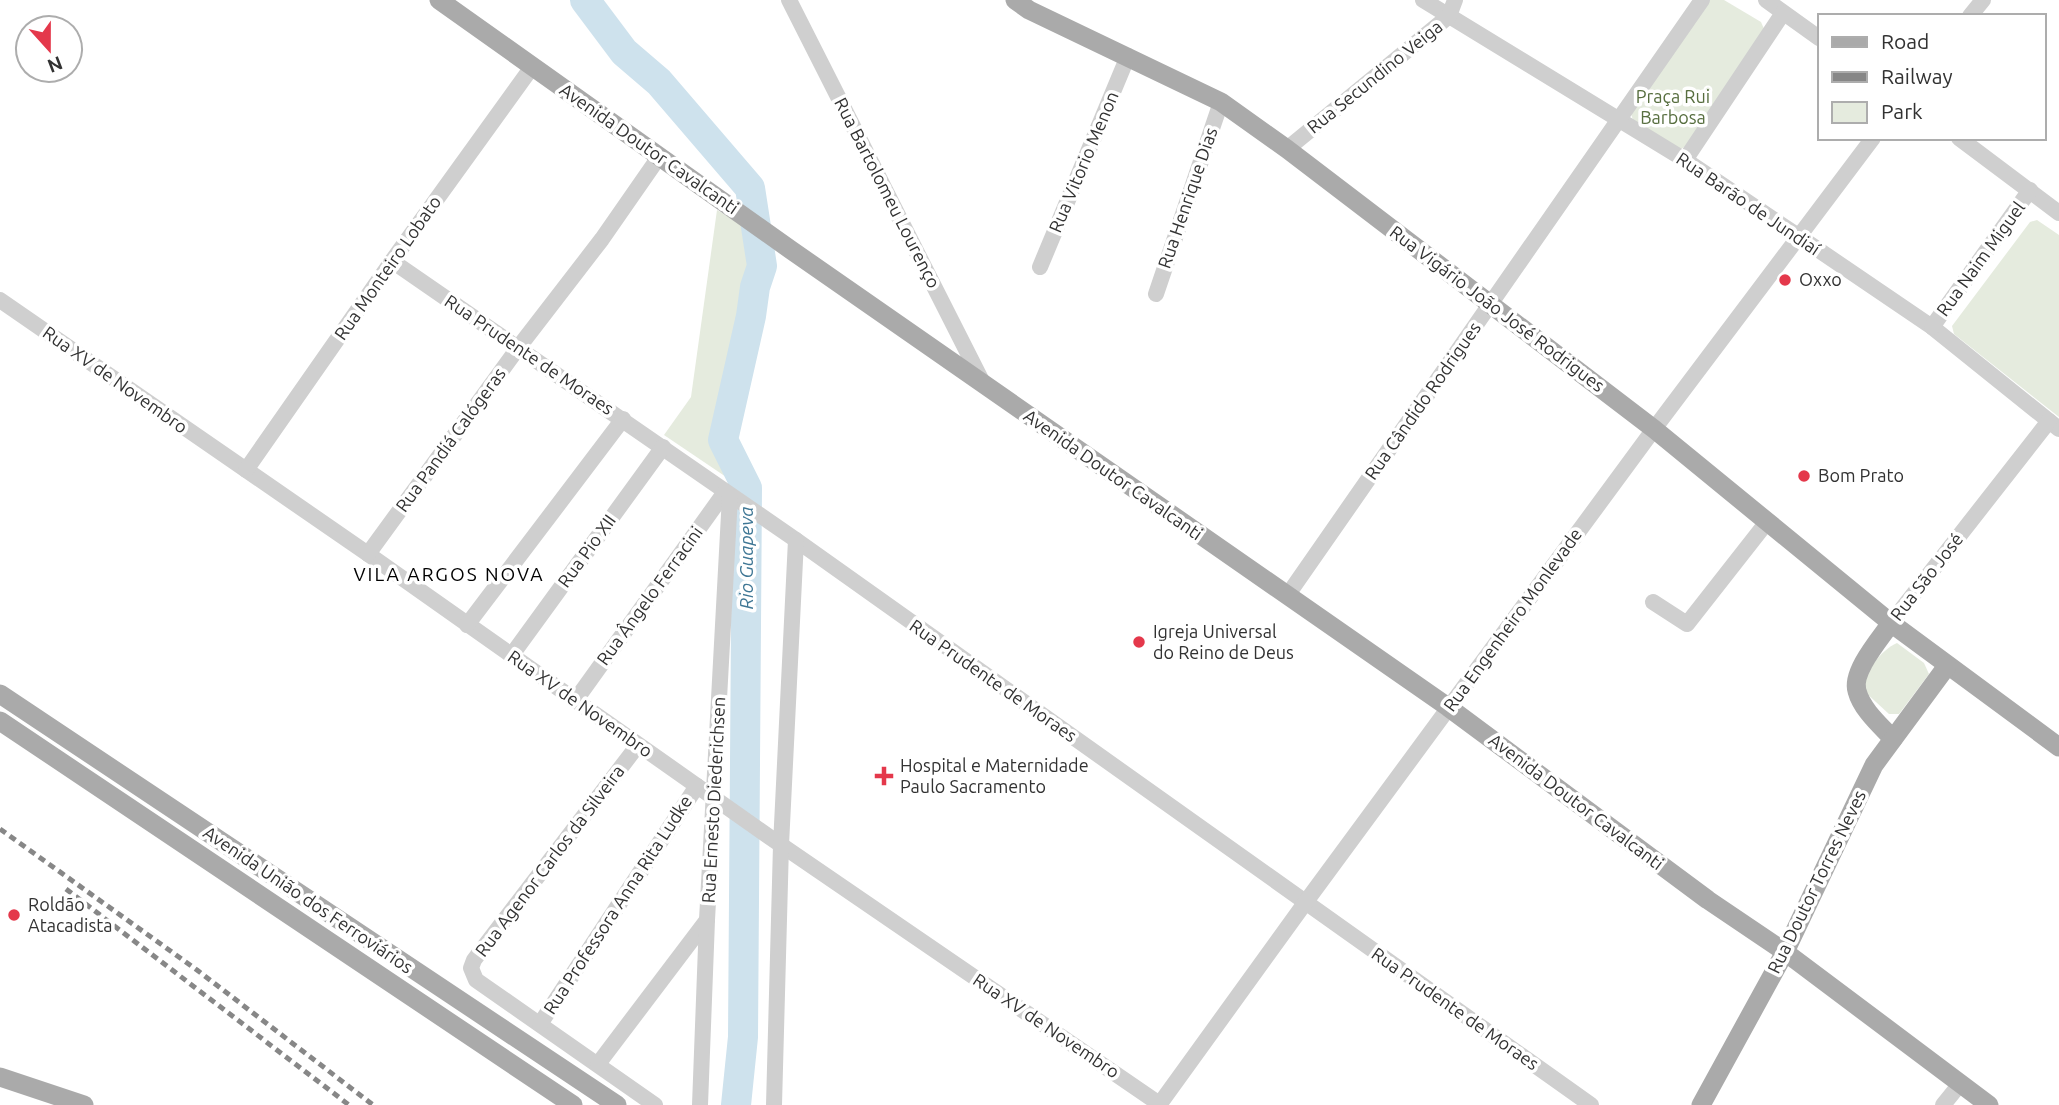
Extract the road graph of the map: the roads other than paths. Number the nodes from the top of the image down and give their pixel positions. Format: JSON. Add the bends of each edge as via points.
{"nodes":[{"id":1,"x":439,"y":0,"type":"edge"},
{"id":2,"x":789,"y":0,"type":"edge"},
{"id":3,"x":1015,"y":0,"type":"edge"},
{"id":4,"x":1423,"y":0,"type":"edge"},
{"id":5,"x":1455,"y":0,"type":"edge"},
{"id":6,"x":1703,"y":0,"type":"edge"},
{"id":7,"x":1766,"y":0,"type":"edge"},
{"id":8,"x":1983,"y":0,"type":"edge"},
{"id":9,"x":1783,"y":12,"type":"junction"},
{"id":10,"x":1972,"y":14,"type":"edge"},
{"id":11,"x":1449,"y":16,"type":"junction"},
{"id":12,"x":1818,"y":37,"type":"edge"},
{"id":13,"x":1129,"y":56,"type":"junction"},
{"id":14,"x":532,"y":67,"type":"junction"},
{"id":15,"x":1221,"y":102,"type":"junction"},
{"id":16,"x":1619,"y":120,"type":"junction"},
{"id":17,"x":1871,"y":140,"type":"edge"},
{"id":18,"x":1962,"y":140,"type":"edge"},
{"id":19,"x":1287,"y":149,"type":"junction"},
{"id":20,"x":659,"y":157,"type":"junction"},
{"id":21,"x":1685,"y":160,"type":"junction"},
{"id":22,"x":2030,"y":190,"type":"junction"},
{"id":23,"x":2059,"y":213,"type":"edge"},
{"id":24,"x":1798,"y":236,"type":"junction"},
{"id":25,"x":392,"y":261,"type":"junction"},
{"id":26,"x":1040,"y":267,"type":"dead end"},
{"id":27,"x":1156,"y":294,"type":"dead end"},
{"id":28,"x":1490,"y":304,"type":"junction"},
{"id":29,"x":3,"y":309,"type":"edge"},
{"id":30,"x":1932,"y":327,"type":"junction"},
{"id":31,"x":518,"y":348,"type":"junction"},
{"id":32,"x":984,"y":386,"type":"junction"},
{"id":33,"x":623,"y":419,"type":"junction"},
{"id":34,"x":2054,"y":425,"type":"edge"},
{"id":35,"x":1654,"y":429,"type":"junction"},
{"id":36,"x":663,"y":447,"type":"junction"},
{"id":37,"x":246,"y":470,"type":"junction"},
{"id":38,"x":733,"y":497,"type":"junction"},
{"id":39,"x":1767,"y":522,"type":"junction"},
{"id":40,"x":796,"y":540,"type":"junction"},
{"id":41,"x":368,"y":554,"type":"junction"},
{"id":42,"x":1287,"y":596,"type":"junction"},
{"id":43,"x":1653,"y":602,"type":"dead end"},
{"id":44,"x":1891,"y":623,"type":"junction"},
{"id":45,"x":467,"y":625,"type":"junction"},
{"id":46,"x":511,"y":656,"type":"junction"},
{"id":47,"x":1947,"y":666,"type":"junction"},
{"id":48,"x":0,"y":694,"type":"edge"},
{"id":49,"x":575,"y":701,"type":"junction"},
{"id":50,"x":1448,"y":707,"type":"junction"},
{"id":51,"x":0,"y":722,"type":"edge"},
{"id":52,"x":1893,"y":739,"type":"junction"},
{"id":53,"x":638,"y":745,"type":"junction"},
{"id":54,"x":2059,"y":747,"type":"edge"},
{"id":55,"x":696,"y":786,"type":"junction"},
{"id":56,"x":721,"y":803,"type":"junction"},
{"id":57,"x":774,"y":841,"type":"junction"},
{"id":58,"x":1305,"y":903,"type":"junction"},
{"id":59,"x":707,"y":920,"type":"junction"},
{"id":60,"x":1784,"y":952,"type":"junction"},
{"id":61,"x":540,"y":1024,"type":"junction"},
{"id":62,"x":598,"y":1064,"type":"junction"},
{"id":63,"x":0,"y":1077,"type":"edge"},
{"id":64,"x":1959,"y":1084,"type":"junction"},
{"id":65,"x":84,"y":1105,"type":"edge"},
{"id":66,"x":573,"y":1105,"type":"edge"},
{"id":67,"x":617,"y":1105,"type":"edge"},
{"id":68,"x":655,"y":1105,"type":"edge"},
{"id":69,"x":700,"y":1105,"type":"edge"},
{"id":70,"x":774,"y":1105,"type":"edge"},
{"id":71,"x":1160,"y":1105,"type":"edge"},
{"id":72,"x":1591,"y":1105,"type":"edge"},
{"id":73,"x":1700,"y":1105,"type":"edge"},
{"id":74,"x":1943,"y":1105,"type":"edge"},
{"id":75,"x":1989,"y":1105,"type":"edge"}],
"edges":[{"from":1,"to":14,"type":"main road","name":"Avenida Doutor Cavalcanti"},
{"from":2,"to":32,"type":"street","name":"Rua Bartolomeu Lourenço"},
{"from":3,"to":13,"type":"main road","name":"Rua Vigário João José Rodrigues"},
{"from":4,"to":11,"type":"street","name":"Rua Barão de Jundiaí"},
{"from":5,"to":11,"type":"street","name":"Rua Secundino Veiga"},
{"from":6,"to":16,"type":"street","name":"Rua Cândido Rodrigues"},
{"from":7,"to":9,"type":"street"},
{"from":8,"to":10,"type":"street"},
{"from":9,"to":12,"type":"street"},
{"from":9,"to":21,"type":"street"},
{"from":11,"to":16,"type":"street","name":"Rua Barão de Jundiaí"},
{"from":11,"to":19,"type":"street","name":"Rua Secundino Veiga"},
{"from":13,"to":15,"type":"main road","name":"Rua Vigário João José Rodrigues"},
{"from":13,"to":26,"type":"street","name":"Rua Vitorio Menon"},
{"from":14,"to":20,"type":"main road","name":"Avenida Doutor Cavalcanti"},
{"from":14,"to":25,"type":"street","name":"Rua Monteiro Lobato"},
{"from":15,"to":19,"type":"main road","name":"Rua Vigário João José Rodrigues"},
{"from":15,"to":27,"type":"street","name":"Rua Henrique Dias"},
{"from":16,"to":21,"type":"street","name":"Rua Barão de Jundiaí"},
{"from":16,"to":28,"type":"street","name":"Rua Cândido Rodrigues"},
{"from":17,"to":24,"type":"street","name":"Rua Engenheiro Monlevade"},
{"from":18,"to":22,"type":"street"},
{"from":19,"to":28,"type":"main road","name":"Rua Vigário João José Rodrigues"},
{"from":20,"to":31,"type":"street","name":"Rua Pandiá Calógeras"},
{"from":20,"to":32,"type":"main road","name":"Avenida Doutor Cavalcanti"},
{"from":21,"to":24,"type":"street","name":"Rua Barão de Jundiaí"},
{"from":22,"to":23,"type":"street"},
{"from":22,"to":30,"type":"street","name":"Rua Naim Miguel"},
{"from":24,"to":30,"type":"street","name":"Rua Barão de Jundiaí"},
{"from":24,"to":35,"type":"street","name":"Rua Engenheiro Monlevade"},
{"from":25,"to":31,"type":"street","name":"Rua Prudente de Moraes"},
{"from":25,"to":37,"type":"street","name":"Rua Monteiro Lobato"},
{"from":28,"to":35,"type":"main road","name":"Rua Vigário João José Rodrigues"},
{"from":28,"to":42,"type":"street","name":"Rua Cândido Rodrigues"},
{"from":29,"to":37,"type":"street","name":"Rua XV de Novembro"},
{"from":30,"to":34,"type":"street","name":"Rua Barão de Jundiaí"},
{"from":31,"to":33,"type":"street","name":"Rua Prudente de Moraes"},
{"from":31,"to":41,"type":"street","name":"Rua Pandiá Calógeras"},
{"from":32,"to":42,"type":"main road","name":"Avenida Doutor Cavalcanti"},
{"from":33,"to":36,"type":"street","name":"Rua Prudente de Moraes"},
{"from":33,"to":45,"type":"street"},
{"from":34,"to":44,"type":"street","name":"Rua São José"},
{"from":35,"to":39,"type":"main road","name":"Rua Vigário João José Rodrigues"},
{"from":35,"to":50,"type":"street","name":"Rua Engenheiro Monlevade"},
{"from":36,"to":38,"type":"street","name":"Rua Prudente de Moraes"},
{"from":36,"to":46,"type":"street","name":"Rua Pio XII"},
{"from":37,"to":41,"type":"street","name":"Rua XV de Novembro"},
{"from":38,"to":40,"type":"street","name":"Rua Prudente de Moraes"},
{"from":38,"to":49,"type":"street","name":"Rua Ângelo Ferracini"},
{"from":38,"to":56,"type":"street","name":"Rua Ernesto Diederichsen"},
{"from":39,"to":43,"type":"street","via":[[1687,624]]},
{"from":39,"to":44,"type":"main road","name":"Rua Vigário João José Rodrigues"},
{"from":40,"to":57,"type":"street"},
{"from":40,"to":58,"type":"street","name":"Rua Prudente de Moraes"},
{"from":41,"to":45,"type":"street","name":"Rua XV de Novembro"},
{"from":42,"to":50,"type":"main road","name":"Avenida Doutor Cavalcanti"},
{"from":44,"to":47,"type":"main road","name":"Rua Vigário João José Rodrigues"},
{"from":44,"to":52,"type":"main road","name":"Rua São José","via":[[1856,681],[1866,709]]},
{"from":45,"to":46,"type":"street","name":"Rua XV de Novembro"},
{"from":46,"to":49,"type":"street","name":"Rua XV de Novembro"},
{"from":47,"to":52,"type":"main road","name":"Rua Doutor Torres Neves"},
{"from":47,"to":54,"type":"main road","name":"Rua Vigário João José Rodrigues"},
{"from":48,"to":67,"type":"main road","name":"Avenida União dos Ferroviários"},
{"from":49,"to":53,"type":"street","name":"Rua XV de Novembro"},
{"from":50,"to":58,"type":"street","name":"Rua Engenheiro Monlevade"},
{"from":50,"to":60,"type":"main road","name":"Avenida Doutor Cavalcanti"},
{"from":51,"to":66,"type":"main road","name":"Avenida União dos Ferroviários"},
{"from":52,"to":60,"type":"main road","name":"Rua Doutor Torres Neves","via":[[1874,765]]},
{"from":53,"to":55,"type":"street","name":"Rua XV de Novembro"},
{"from":53,"to":61,"type":"street","name":"Rua Agenor Carlos da Silveira","via":[[471,968],[477,980]]},
{"from":55,"to":56,"type":"street","name":"Rua XV de Novembro"},
{"from":55,"to":61,"type":"street","name":"Rua Professora Anna Rita Ludke"},
{"from":56,"to":57,"type":"street","name":"Rua XV de Novembro"},
{"from":56,"to":59,"type":"street","name":"Rua Ernesto Diederichsen"},
{"from":57,"to":70,"type":"street"},
{"from":57,"to":71,"type":"street","name":"Rua XV de Novembro"},
{"from":58,"to":71,"type":"street","name":"Rua Engenheiro Monlevade"},
{"from":58,"to":72,"type":"street","name":"Rua Prudente de Moraes"},
{"from":59,"to":62,"type":"street"},
{"from":59,"to":69,"type":"street","name":"Rua Ernesto Diederichsen"},
{"from":60,"to":64,"type":"main road","name":"Avenida Doutor Cavalcanti"},
{"from":60,"to":73,"type":"main road","name":"Rua Doutor Torres Neves"},
{"from":61,"to":62,"type":"street"},
{"from":62,"to":68,"type":"street"},
{"from":63,"to":65,"type":"main road"},
{"from":64,"to":74,"type":"street"},
{"from":64,"to":75,"type":"main road","name":"Avenida Doutor Cavalcanti"}]}
